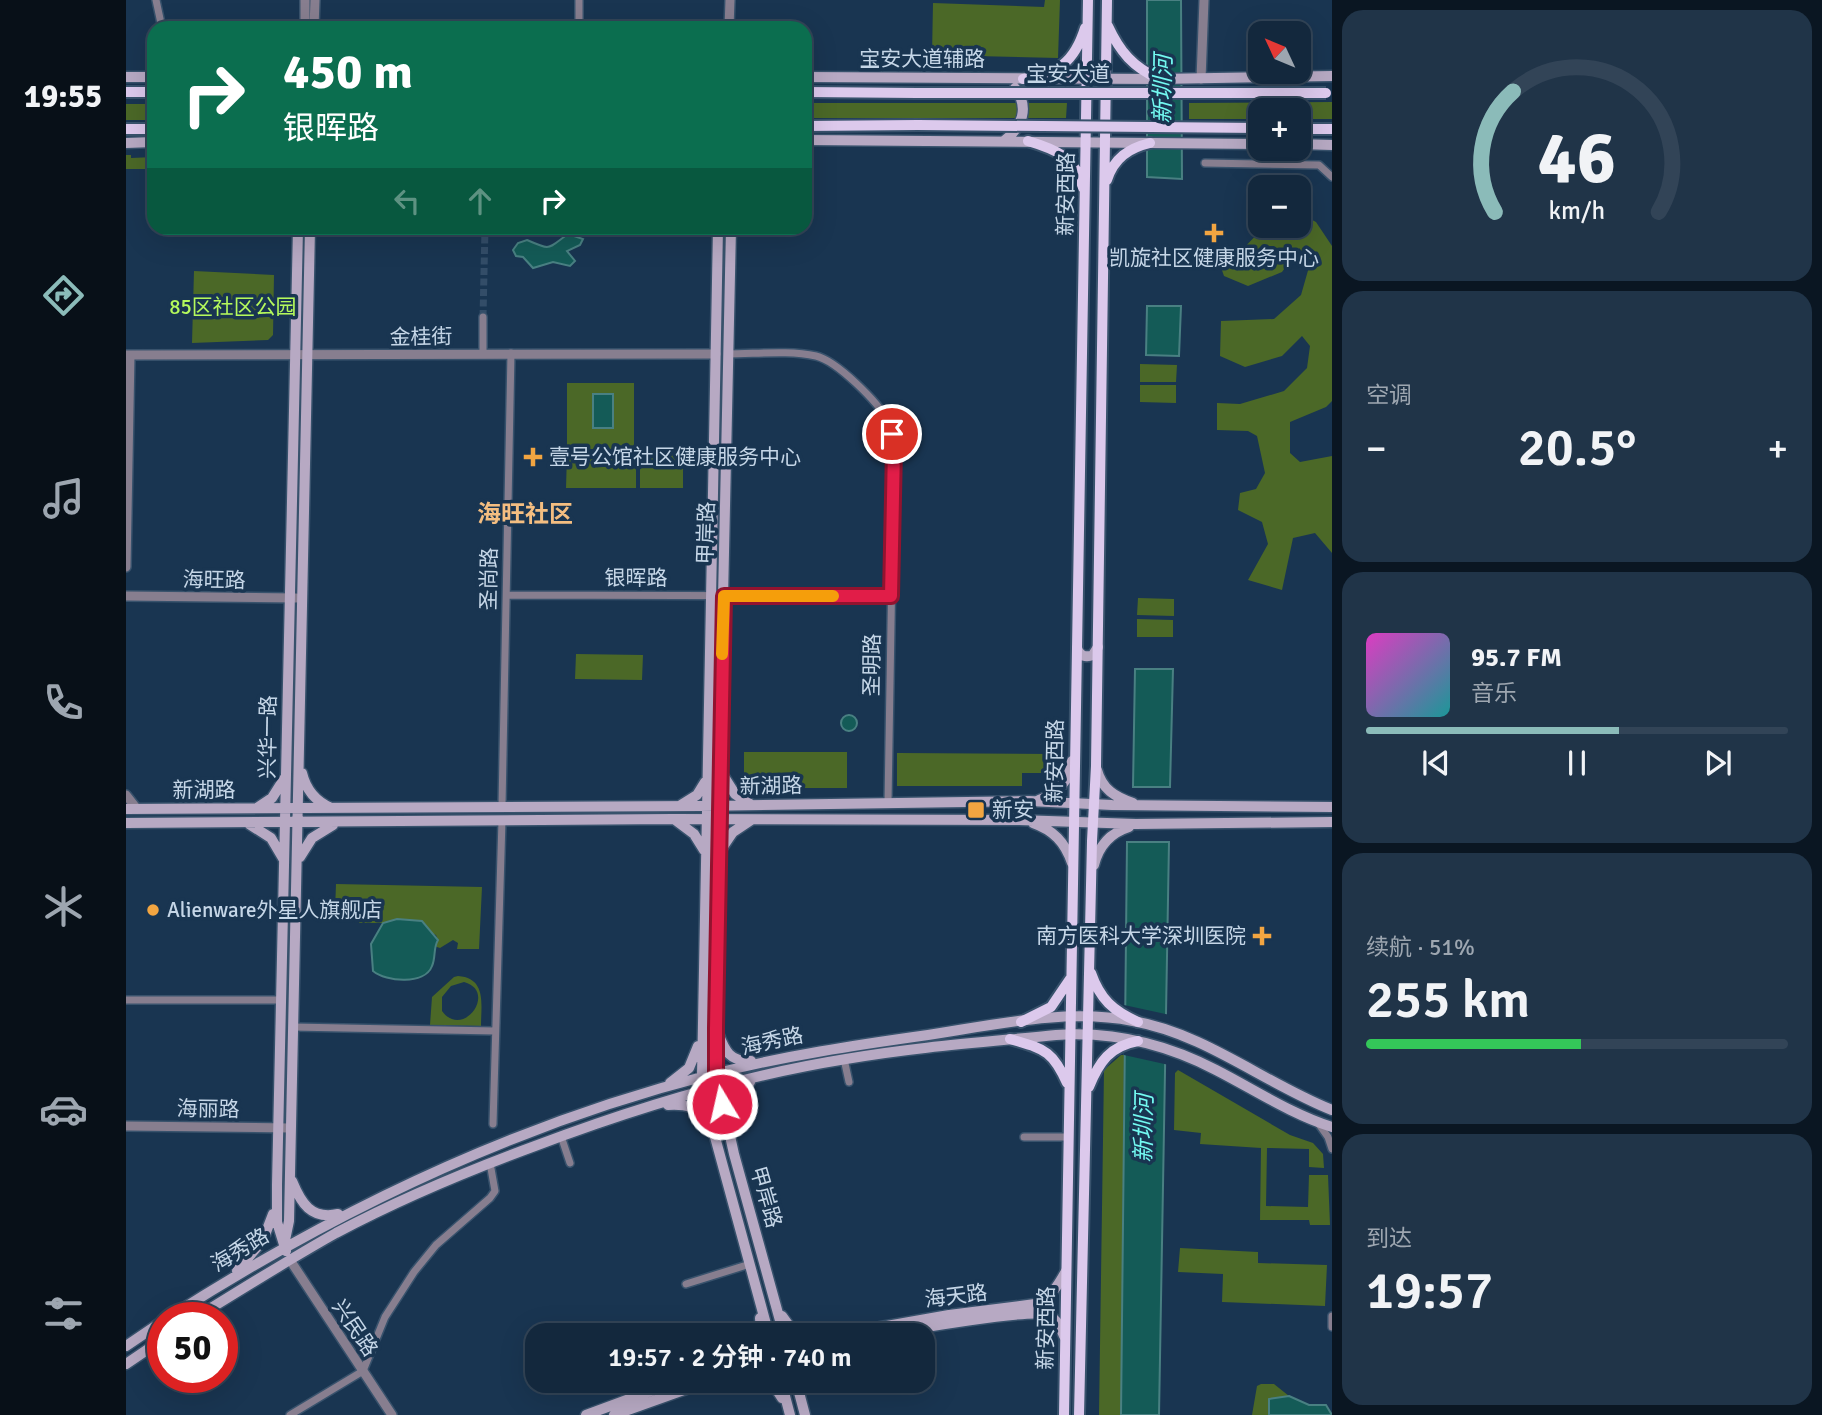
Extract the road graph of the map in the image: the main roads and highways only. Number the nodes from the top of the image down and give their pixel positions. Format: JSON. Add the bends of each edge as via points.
{"nodes":[{"id":1,"x":1088,"y":0,"type":"edge"},
{"id":2,"x":1107,"y":0,"type":"edge"},
{"id":3,"x":1088,"y":19,"type":"junction"},
{"id":4,"x":1107,"y":24,"type":"junction"},
{"id":5,"x":1140,"y":75,"type":"junction"},
{"id":6,"x":1332,"y":76,"type":"edge"},
{"id":7,"x":126,"y":77,"type":"edge"},
{"id":8,"x":147,"y":77,"type":"edge"},
{"id":9,"x":812,"y":77,"type":"edge"},
{"id":10,"x":1000,"y":79,"type":"junction"},
{"id":11,"x":1023,"y":79,"type":"junction"},
{"id":12,"x":1087,"y":79,"type":"junction"},
{"id":13,"x":1105,"y":79,"type":"junction"},
{"id":14,"x":1159,"y":79,"type":"joint"},
{"id":15,"x":126,"y":92,"type":"edge"},
{"id":16,"x":147,"y":92,"type":"edge"},
{"id":17,"x":812,"y":92,"type":"edge"},
{"id":18,"x":1329,"y":93,"type":"edge"},
{"id":19,"x":812,"y":126,"type":"edge"},
{"id":20,"x":1248,"y":128,"type":"edge"},
{"id":21,"x":126,"y":129,"type":"edge"},
{"id":22,"x":147,"y":129,"type":"edge"},
{"id":23,"x":1311,"y":129,"type":"edge"},
{"id":24,"x":1329,"y":129,"type":"edge"},
{"id":25,"x":812,"y":140,"type":"edge"},
{"id":26,"x":1003,"y":141,"type":"junction"},
{"id":27,"x":1028,"y":141,"type":"junction"},
{"id":28,"x":147,"y":142,"type":"edge"},
{"id":29,"x":1086,"y":142,"type":"junction"},
{"id":30,"x":1105,"y":142,"type":"junction"},
{"id":31,"x":1144,"y":142,"type":"junction"},
{"id":32,"x":126,"y":143,"type":"edge"},
{"id":33,"x":1248,"y":144,"type":"edge"},
{"id":34,"x":1311,"y":144,"type":"edge"},
{"id":35,"x":1331,"y":145,"type":"edge"},
{"id":36,"x":1104,"y":200,"type":"junction"},
{"id":37,"x":1086,"y":202,"type":"junction"},
{"id":38,"x":298,"y":235,"type":"edge"},
{"id":39,"x":310,"y":235,"type":"edge"},
{"id":40,"x":718,"y":235,"type":"edge"},
{"id":41,"x":731,"y":235,"type":"edge"},
{"id":42,"x":717,"y":297,"type":"junction"},
{"id":43,"x":729,"y":297,"type":"junction"},
{"id":44,"x":1098,"y":647,"type":"junction"},
{"id":45,"x":1077,"y":648,"type":"junction"},
{"id":46,"x":299,"y":708,"type":"junction"},
{"id":47,"x":288,"y":709,"type":"junction"},
{"id":48,"x":1074,"y":750,"type":"junction"},
{"id":49,"x":299,"y":758,"type":"junction"},
{"id":50,"x":1096,"y":766,"type":"junction"},
{"id":51,"x":720,"y":770,"type":"junction"},
{"id":52,"x":286,"y":771,"type":"junction"},
{"id":53,"x":707,"y":775,"type":"junction"},
{"id":54,"x":1030,"y":801,"type":"junction"},
{"id":55,"x":1073,"y":803,"type":"junction"},
{"id":56,"x":1094,"y":804,"type":"junction"},
{"id":57,"x":1140,"y":805,"type":"junction"},
{"id":58,"x":612,"y":806,"type":"junction"},
{"id":59,"x":675,"y":806,"type":"junction"},
{"id":60,"x":706,"y":806,"type":"junction"},
{"id":61,"x":719,"y":806,"type":"junction"},
{"id":62,"x":754,"y":806,"type":"junction"},
{"id":63,"x":412,"y":807,"type":"junction"},
{"id":64,"x":1332,"y":807,"type":"edge"},
{"id":65,"x":132,"y":809,"type":"edge"},
{"id":66,"x":253,"y":809,"type":"junction"},
{"id":67,"x":286,"y":809,"type":"junction"},
{"id":68,"x":299,"y":809,"type":"junction"},
{"id":69,"x":335,"y":809,"type":"junction"},
{"id":70,"x":611,"y":819,"type":"junction"},
{"id":71,"x":673,"y":819,"type":"junction"},
{"id":72,"x":706,"y":819,"type":"junction"},
{"id":73,"x":719,"y":819,"type":"junction"},
{"id":74,"x":753,"y":819,"type":"junction"},
{"id":75,"x":1019,"y":820,"type":"junction"},
{"id":76,"x":411,"y":821,"type":"junction"},
{"id":77,"x":1073,"y":821,"type":"junction"},
{"id":78,"x":239,"y":822,"type":"junction"},
{"id":79,"x":286,"y":822,"type":"junction"},
{"id":80,"x":299,"y":822,"type":"junction"},
{"id":81,"x":341,"y":822,"type":"junction"},
{"id":82,"x":1093,"y":822,"type":"junction"},
{"id":83,"x":1332,"y":822,"type":"edge"},
{"id":84,"x":1136,"y":824,"type":"junction"},
{"id":85,"x":126,"y":825,"type":"edge"},
{"id":86,"x":705,"y":851,"type":"junction"},
{"id":87,"x":718,"y":854,"type":"junction"},
{"id":88,"x":1072,"y":864,"type":"junction"},
{"id":89,"x":291,"y":867,"type":"junction"},
{"id":90,"x":1091,"y":876,"type":"junction"},
{"id":91,"x":285,"y":903,"type":"junction"},
{"id":92,"x":296,"y":904,"type":"junction"},
{"id":93,"x":717,"y":906,"type":"junction"},
{"id":94,"x":704,"y":907,"type":"junction"},
{"id":95,"x":1089,"y":966,"type":"junction"},
{"id":96,"x":1071,"y":977,"type":"junction"},
{"id":97,"x":1070,"y":1017,"type":"junction"},
{"id":98,"x":1087,"y":1017,"type":"junction"},
{"id":99,"x":1124,"y":1017,"type":"junction"},
{"id":100,"x":1021,"y":1022,"type":"junction"},
{"id":101,"x":1138,"y":1022,"type":"joint"},
{"id":102,"x":702,"y":1028,"type":"junction"},
{"id":103,"x":716,"y":1028,"type":"junction"},
{"id":104,"x":1070,"y":1034,"type":"junction"},
{"id":105,"x":1087,"y":1034,"type":"junction"},
{"id":106,"x":1010,"y":1039,"type":"junction"},
{"id":107,"x":1124,"y":1041,"type":"junction"},
{"id":108,"x":1138,"y":1041,"type":"joint"},
{"id":109,"x":772,"y":1060,"type":"junction"},
{"id":110,"x":716,"y":1073,"type":"junction"},
{"id":111,"x":766,"y":1075,"type":"junction"},
{"id":112,"x":702,"y":1076,"type":"junction"},
{"id":113,"x":1068,"y":1085,"type":"junction"},
{"id":114,"x":718,"y":1087,"type":"junction"},
{"id":115,"x":659,"y":1090,"type":"junction"},
{"id":116,"x":704,"y":1091,"type":"junction"},
{"id":117,"x":1086,"y":1093,"type":"junction"},
{"id":118,"x":650,"y":1107,"type":"junction"},
{"id":119,"x":1332,"y":1110,"type":"edge"},
{"id":120,"x":1332,"y":1127,"type":"edge"},
{"id":121,"x":715,"y":1137,"type":"junction"},
{"id":122,"x":734,"y":1154,"type":"junction"},
{"id":123,"x":289,"y":1175,"type":"junction"},
{"id":124,"x":277,"y":1185,"type":"junction"},
{"id":125,"x":359,"y":1207,"type":"junction"},
{"id":126,"x":284,"y":1247,"type":"junction"},
{"id":127,"x":290,"y":1260,"type":"junction"},
{"id":128,"x":1067,"y":1271,"type":"junction"},
{"id":129,"x":227,"y":1280,"type":"junction"},
{"id":130,"x":757,"y":1289,"type":"junction"},
{"id":131,"x":197,"y":1302,"type":"edge"},
{"id":132,"x":221,"y":1302,"type":"edge"},
{"id":133,"x":776,"y":1306,"type":"junction"},
{"id":134,"x":760,"y":1323,"type":"edge"},
{"id":135,"x":766,"y":1323,"type":"edge"},
{"id":136,"x":781,"y":1323,"type":"edge"},
{"id":137,"x":787,"y":1323,"type":"edge"},
{"id":138,"x":904,"y":1323,"type":"edge"},
{"id":139,"x":935,"y":1326,"type":"edge"},
{"id":140,"x":147,"y":1332,"type":"edge"},
{"id":141,"x":1066,"y":1341,"type":"junction"},
{"id":142,"x":126,"y":1346,"type":"edge"},
{"id":143,"x":147,"y":1349,"type":"edge"},
{"id":144,"x":126,"y":1363,"type":"edge"},
{"id":145,"x":646,"y":1393,"type":"edge"},
{"id":146,"x":675,"y":1393,"type":"edge"},
{"id":147,"x":778,"y":1393,"type":"edge"},
{"id":148,"x":784,"y":1393,"type":"edge"},
{"id":149,"x":790,"y":1413,"type":"edge"},
{"id":150,"x":586,"y":1415,"type":"edge"},
{"id":151,"x":614,"y":1415,"type":"edge"},
{"id":152,"x":1064,"y":1415,"type":"edge"},
{"id":153,"x":1079,"y":1415,"type":"edge"}],
"edges":[{"from":1,"to":3,"type":"main road","name":"新安西路"},
{"from":2,"to":4,"type":"main road","name":"新安西路"},
{"from":3,"to":11,"type":"main road","via":[[1078,47],[1061,67]]},
{"from":3,"to":12,"type":"main road","name":"新安西路"},
{"from":4,"to":5,"type":"main road"},
{"from":4,"to":13,"type":"main road","name":"新安西路"},
{"from":5,"to":13,"type":"main road","name":"宝安大道辅路"},
{"from":5,"to":14,"type":"main road"},
{"from":6,"to":14,"type":"main road"},
{"from":7,"to":8,"type":"main road"},
{"from":9,"to":10,"type":"main road","name":"宝安大道辅路"},
{"from":10,"to":11,"type":"main road","name":"宝安大道辅路"},
{"from":10,"to":26,"type":"main road","via":[[1015,88],[1024,109],[1020,125]]},
{"from":11,"to":12,"type":"main road","name":"宝安大道辅路"},
{"from":12,"to":13,"type":"main road","name":"宝安大道辅路"},
{"from":12,"to":29,"type":"main road","name":"新安西路"},
{"from":13,"to":30,"type":"main road","name":"新安西路"},
{"from":15,"to":16,"type":"main road"},
{"from":17,"to":18,"type":"main road","name":"宝安大道","bridge":true},
{"from":19,"to":20,"type":"main road","bridge":true},
{"from":21,"to":22,"type":"main road"},
{"from":23,"to":24,"type":"main road"},
{"from":25,"to":26,"type":"main road"},
{"from":26,"to":27,"type":"main road"},
{"from":27,"to":29,"type":"main road"},
{"from":27,"to":37,"type":"main road","via":[[1069,159],[1077,169]]},
{"from":28,"to":32,"type":"main road"},
{"from":29,"to":30,"type":"main road"},
{"from":29,"to":37,"type":"main road","name":"新安西路"},
{"from":30,"to":31,"type":"main road"},
{"from":30,"to":36,"type":"main road","name":"新安西路"},
{"from":31,"to":33,"type":"main road"},
{"from":31,"to":36,"type":"main road","via":[[1116,162],[1108,175]]},
{"from":34,"to":35,"type":"main road"},
{"from":36,"to":44,"type":"main road","name":"新安西路"},
{"from":37,"to":45,"type":"main road","name":"新安西路"},
{"from":38,"to":47,"type":"main road","name":"兴华一路"},
{"from":39,"to":46,"type":"main road","name":"兴华一路"},
{"from":40,"to":42,"type":"main road","name":"甲岸路"},
{"from":41,"to":43,"type":"main road","name":"甲岸路"},
{"from":42,"to":43,"type":"main road","via":[[722,290]]},
{"from":42,"to":53,"type":"main road","name":"甲岸路"},
{"from":43,"to":51,"type":"main road","name":"甲岸路"},
{"from":44,"to":45,"type":"main road","via":[[1086,657]]},
{"from":44,"to":50,"type":"main road","name":"新安西路"},
{"from":45,"to":48,"type":"main road","name":"新安西路"},
{"from":46,"to":47,"type":"main road","via":[[294,713]]},
{"from":46,"to":49,"type":"main road","name":"兴华一路"},
{"from":47,"to":52,"type":"main road","name":"兴华一路"},
{"from":48,"to":54,"type":"main road","via":[[1064,783],[1047,797]]},
{"from":48,"to":55,"type":"main road","name":"新安西路"},
{"from":49,"to":68,"type":"main road","name":"兴华一路"},
{"from":49,"to":69,"type":"main road","via":[[309,791]]},
{"from":50,"to":56,"type":"main road","name":"新安西路"},
{"from":50,"to":57,"type":"main road","via":[[1109,791]]},
{"from":51,"to":61,"type":"main road","name":"甲岸路"},
{"from":51,"to":62,"type":"main road","via":[[735,794]]},
{"from":52,"to":66,"type":"main road","via":[[277,792]]},
{"from":52,"to":67,"type":"main road","name":"兴华一路"},
{"from":53,"to":59,"type":"main road","via":[[697,795]]},
{"from":53,"to":60,"type":"main road","name":"甲岸路"},
{"from":54,"to":55,"type":"main road","name":"新湖路"},
{"from":54,"to":62,"type":"main road","name":"新湖路"},
{"from":55,"to":56,"type":"main road","name":"新湖路"},
{"from":55,"to":77,"type":"main road","name":"新安西路"},
{"from":56,"to":57,"type":"main road","name":"新湖路"},
{"from":56,"to":82,"type":"main road","name":"新安西路"},
{"from":57,"to":64,"type":"main road","name":"新湖路"},
{"from":58,"to":59,"type":"main road","name":"新湖路"},
{"from":58,"to":63,"type":"main road","name":"新湖路"},
{"from":58,"to":70,"type":"main road","via":[[619,813]]},
{"from":59,"to":60,"type":"main road","name":"新湖路"},
{"from":60,"to":61,"type":"main road","name":"新湖路"},
{"from":60,"to":72,"type":"main road","name":"甲岸路"},
{"from":61,"to":62,"type":"main road","name":"新湖路"},
{"from":61,"to":73,"type":"main road","name":"甲岸路"},
{"from":63,"to":69,"type":"main road","name":"新湖路"},
{"from":63,"to":76,"type":"main road","via":[[404,815]]},
{"from":65,"to":66,"type":"main road","name":"新湖路"},
{"from":66,"to":67,"type":"main road","name":"新湖路"},
{"from":67,"to":68,"type":"main road","name":"新湖路"},
{"from":67,"to":79,"type":"main road","name":"兴华一路"},
{"from":68,"to":69,"type":"main road","name":"新湖路"},
{"from":68,"to":80,"type":"main road","name":"兴华一路"},
{"from":70,"to":71,"type":"main road","name":"新湖路"},
{"from":70,"to":76,"type":"main road","name":"新湖路"},
{"from":71,"to":72,"type":"main road","name":"新湖路"},
{"from":71,"to":86,"type":"main road","via":[[694,834]]},
{"from":72,"to":73,"type":"main road","name":"新湖路"},
{"from":72,"to":86,"type":"main road","name":"甲岸路"},
{"from":73,"to":74,"type":"main road","name":"新湖路"},
{"from":73,"to":87,"type":"main road","name":"甲岸路"},
{"from":74,"to":75,"type":"main road","name":"新湖路"},
{"from":74,"to":87,"type":"main road","via":[[733,832]]},
{"from":75,"to":77,"type":"main road","name":"新湖路"},
{"from":75,"to":88,"type":"main road","via":[[1056,835]]},
{"from":76,"to":81,"type":"main road","name":"新湖路"},
{"from":77,"to":82,"type":"main road","name":"新湖路"},
{"from":77,"to":88,"type":"main road","name":"新安西路"},
{"from":78,"to":79,"type":"main road","name":"新湖路"},
{"from":78,"to":85,"type":"main road","name":"新湖路"},
{"from":78,"to":89,"type":"main road","via":[[271,838]]},
{"from":79,"to":80,"type":"main road","name":"新湖路"},
{"from":79,"to":89,"type":"main road","name":"兴华一路"},
{"from":80,"to":81,"type":"main road","name":"新湖路"},
{"from":80,"to":89,"type":"main road","name":"兴华一路"},
{"from":81,"to":89,"type":"main road","via":[[312,838]]},
{"from":82,"to":84,"type":"main road","name":"新湖路"},
{"from":82,"to":90,"type":"main road","name":"新安西路"},
{"from":83,"to":84,"type":"main road","name":"新湖路"},
{"from":84,"to":90,"type":"main road","via":[[1105,841]]},
{"from":86,"to":94,"type":"main road","name":"甲岸路"},
{"from":87,"to":93,"type":"main road","name":"甲岸路"},
{"from":88,"to":96,"type":"main road","name":"新安西路"},
{"from":89,"to":91,"type":"main road","name":"兴华一路"},
{"from":89,"to":92,"type":"main road","name":"兴华一路"},
{"from":90,"to":95,"type":"main road","name":"新安西路"},
{"from":91,"to":92,"type":"main road","via":[[292,898]]},
{"from":91,"to":124,"type":"main road","name":"兴华一路"},
{"from":92,"to":123,"type":"main road","name":"兴华一路"},
{"from":93,"to":94,"type":"main road","via":[[711,900]]},
{"from":93,"to":103,"type":"main road","name":"甲岸路"},
{"from":94,"to":102,"type":"main road","name":"甲岸路"},
{"from":95,"to":98,"type":"main road","name":"新安西路"},
{"from":95,"to":99,"type":"main road","via":[[1102,998]]},
{"from":96,"to":97,"type":"main road","name":"新安西路"},
{"from":96,"to":100,"type":"main road","via":[[1054,1004]]},
{"from":97,"to":98,"type":"main road","name":"海秀路"},
{"from":97,"to":100,"type":"main road","name":"海秀路"},
{"from":97,"to":104,"type":"main road","name":"新安西路"},
{"from":98,"to":99,"type":"main road","name":"海秀路"},
{"from":98,"to":105,"type":"main road","name":"新安西路"},
{"from":99,"to":101,"type":"main road"},
{"from":100,"to":109,"type":"main road","name":"海秀路"},
{"from":101,"to":119,"type":"main road","via":[[1179,1033]]},
{"from":102,"to":112,"type":"main road","name":"甲岸路"},
{"from":102,"to":115,"type":"main road","via":[[689,1069]]},
{"from":103,"to":109,"type":"main road","via":[[724,1049],[734,1059]]},
{"from":103,"to":110,"type":"main road","name":"甲岸路"},
{"from":104,"to":105,"type":"main road","name":"海秀路"},
{"from":104,"to":106,"type":"main road","name":"海秀路"},
{"from":104,"to":113,"type":"main road","name":"新安西路"},
{"from":105,"to":107,"type":"main road","name":"海秀路"},
{"from":105,"to":117,"type":"main road","name":"新安西路"},
{"from":106,"to":111,"type":"main road","name":"海秀路","via":[[844,1059]]},
{"from":106,"to":113,"type":"main road","via":[[1047,1051]]},
{"from":107,"to":108,"type":"main road"},
{"from":107,"to":117,"type":"main road","via":[[1102,1060]]},
{"from":108,"to":120,"type":"main road","via":[[1178,1052]]},
{"from":109,"to":110,"type":"main road","name":"海秀路"},
{"from":110,"to":112,"type":"main road","name":"海秀路"},
{"from":110,"to":114,"type":"main road","name":"甲岸路"},
{"from":111,"to":114,"type":"main road","name":"海秀路"},
{"from":111,"to":122,"type":"main road","via":[[742,1087],[732,1101]]},
{"from":112,"to":115,"type":"main road","name":"海秀路"},
{"from":112,"to":116,"type":"main road","name":"甲岸路"},
{"from":113,"to":128,"type":"main road","name":"新安西路"},
{"from":114,"to":116,"type":"main road","name":"海秀路"},
{"from":114,"to":122,"type":"main road","name":"甲岸路"},
{"from":115,"to":125,"type":"main road","name":"海秀路","via":[[451,1164]]},
{"from":116,"to":118,"type":"main road","name":"海秀路"},
{"from":116,"to":121,"type":"main road","name":"甲岸路"},
{"from":117,"to":153,"type":"main road","name":"新安西路"},
{"from":118,"to":121,"type":"main road","via":[[692,1107],[702,1114]]},
{"from":118,"to":127,"type":"main road","name":"海秀路","via":[[490,1163],[372,1215]]},
{"from":121,"to":130,"type":"main road","name":"甲岸路"},
{"from":122,"to":133,"type":"main road","name":"甲岸路"},
{"from":123,"to":125,"type":"main road","via":[[301,1202],[314,1214],[331,1215]]},
{"from":123,"to":126,"type":"main road","name":"兴华一路"},
{"from":124,"to":126,"type":"main road","name":"兴华一路","via":[[277,1222]]},
{"from":124,"to":129,"type":"main road","via":[[268,1232]]},
{"from":125,"to":126,"type":"main road","name":"海秀路"},
{"from":126,"to":127,"type":"main road","name":"兴华一路"},
{"from":126,"to":129,"type":"main road","name":"海秀路"},
{"from":127,"to":132,"type":"main road","name":"海秀路"},
{"from":128,"to":138,"type":"main road","name":"海天路","via":[[1055,1290],[1035,1304]]},
{"from":128,"to":141,"type":"main road","name":"新安西路"},
{"from":129,"to":131,"type":"main road","name":"海秀路"},
{"from":130,"to":134,"type":"main road"},
{"from":130,"to":135,"type":"main road","name":"甲岸路"},
{"from":133,"to":136,"type":"main road","name":"甲岸路"},
{"from":133,"to":137,"type":"main road"},
{"from":139,"to":141,"type":"main road","name":"海天路","via":[[1039,1313],[1055,1320]]},
{"from":140,"to":142,"type":"main road"},
{"from":141,"to":152,"type":"main road","name":"新安西路"},
{"from":143,"to":144,"type":"main road"},
{"from":145,"to":150,"type":"main road"},
{"from":146,"to":151,"type":"main road"},
{"from":147,"to":149,"type":"main road"},
{"from":148,"to":149,"type":"main road"}]}
